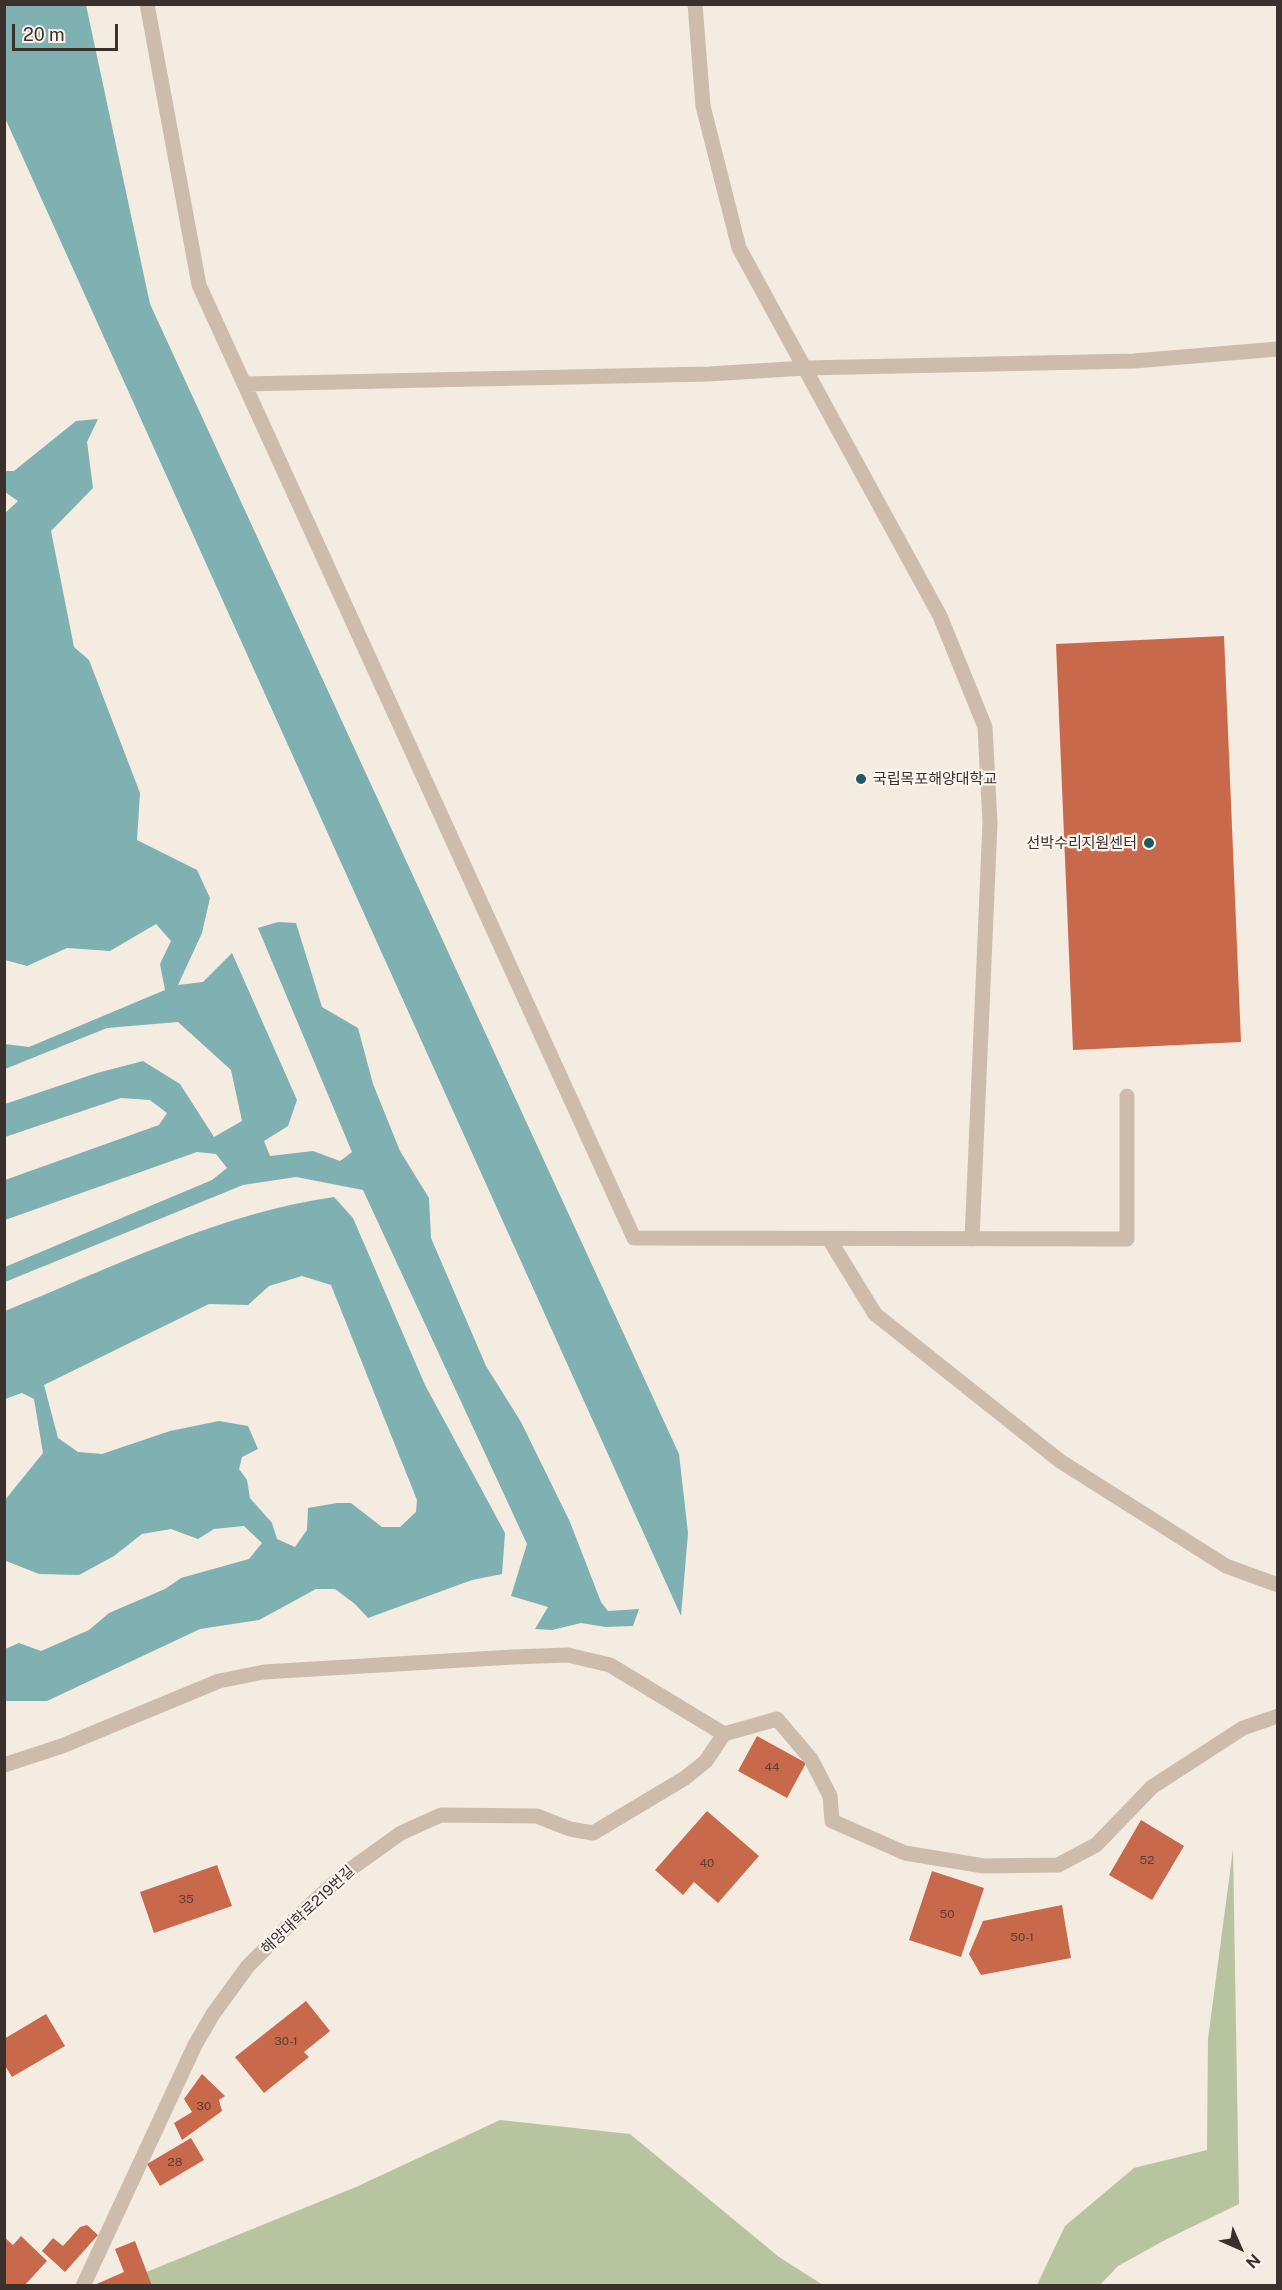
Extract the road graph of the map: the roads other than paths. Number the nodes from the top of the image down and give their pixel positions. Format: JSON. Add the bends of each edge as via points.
{"nodes":[{"id":1,"x":147,"y":4,"type":"edge"},
{"id":2,"x":695,"y":4,"type":"edge"},
{"id":3,"x":1278,"y":349,"type":"edge"},
{"id":4,"x":805,"y":368,"type":"junction"},
{"id":5,"x":244,"y":384,"type":"junction"},
{"id":6,"x":1127,"y":1096,"type":"dead end"},
{"id":7,"x":829,"y":1239,"type":"junction"},
{"id":8,"x":972,"y":1239,"type":"junction"},
{"id":9,"x":1278,"y":1585,"type":"edge"},
{"id":10,"x":1278,"y":1716,"type":"edge"},
{"id":11,"x":724,"y":1734,"type":"junction"},
{"id":12,"x":4,"y":1764,"type":"edge"},
{"id":13,"x":83,"y":2286,"type":"edge"}],
"edges":[{"from":1,"to":5,"type":"street","via":[[199,285]]},
{"from":2,"to":4,"type":"street","via":[[703,106],[739,248]]},
{"from":3,"to":4,"type":"street","via":[[1134,361]]},
{"from":4,"to":5,"type":"street","via":[[709,374]]},
{"from":4,"to":8,"type":"street","via":[[940,616],[984,728],[990,823]]},
{"from":5,"to":7,"type":"street","via":[[634,1238]]},
{"from":6,"to":8,"type":"street","via":[[1127,1239]]},
{"from":7,"to":8,"type":"street"},
{"from":7,"to":9,"type":"street","via":[[875,1314],[1060,1461],[1226,1566]]},
{"from":10,"to":11,"type":"street","via":[[1243,1728],[1152,1787],[1096,1845],[1058,1864],[984,1866],[905,1853],[832,1821],[830,1796],[811,1759],[777,1719]]},
{"from":11,"to":12,"type":"street","via":[[610,1665],[568,1655],[513,1657],[264,1672],[219,1681],[62,1746]]},
{"from":11,"to":13,"type":"street","name":"해양대학로219번길","via":[[706,1761],[685,1778],[593,1833],[537,1816],[441,1815],[401,1833],[345,1873],[248,1966],[213,2014]]}]}
